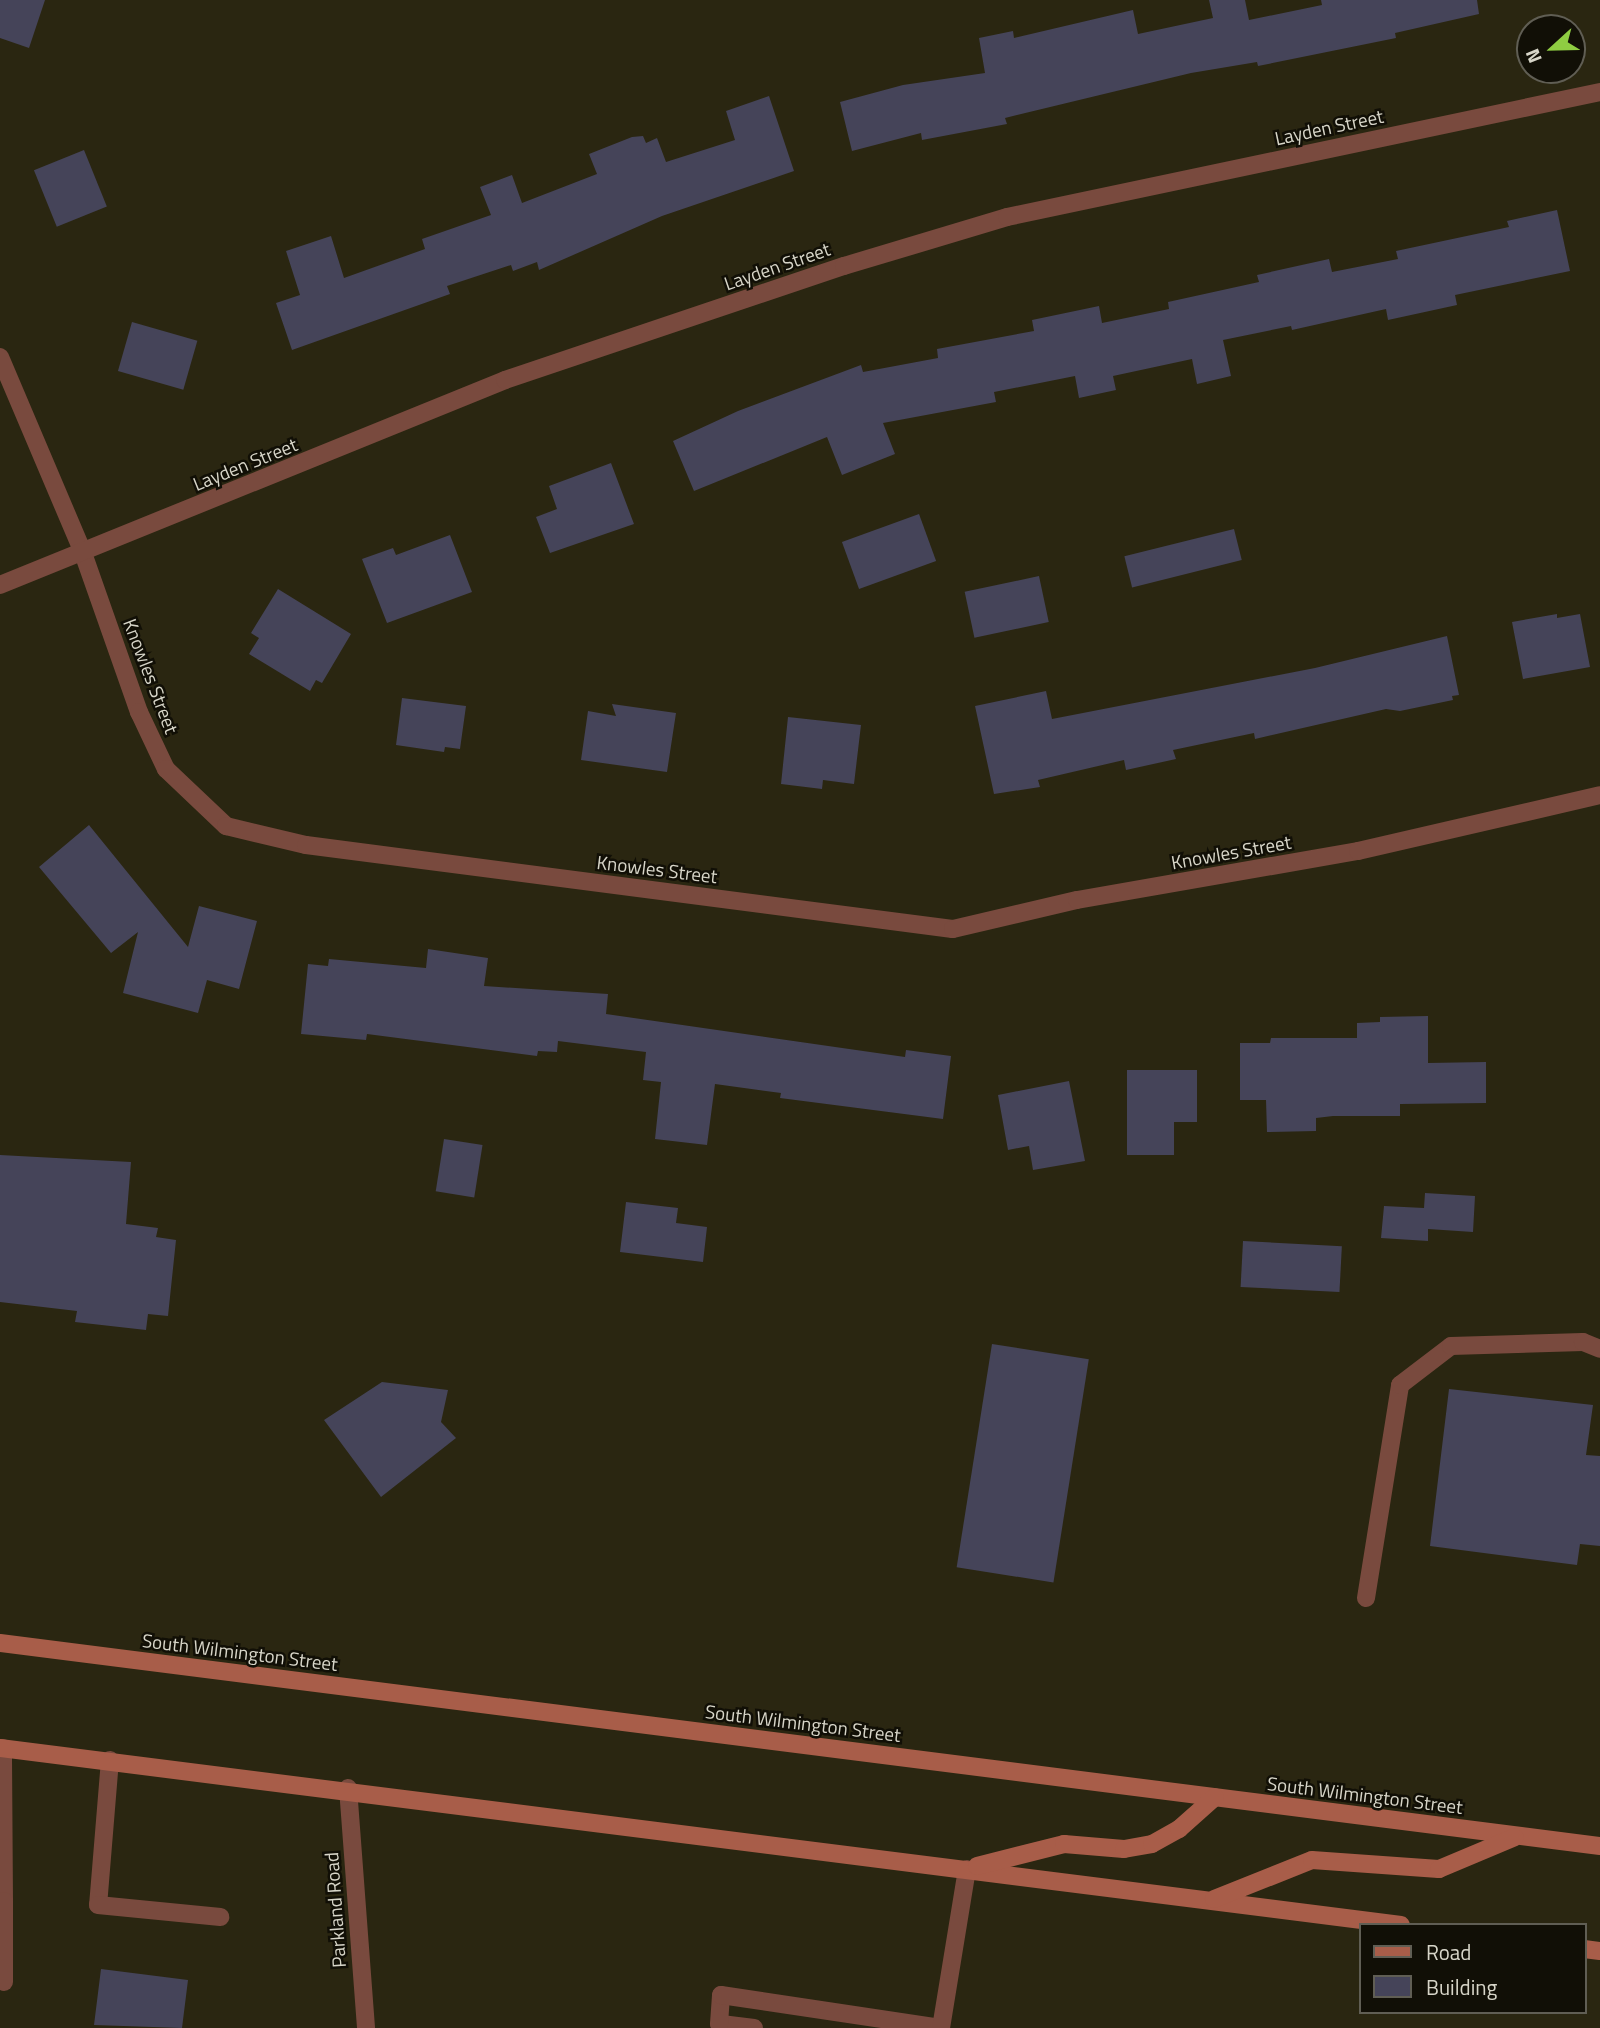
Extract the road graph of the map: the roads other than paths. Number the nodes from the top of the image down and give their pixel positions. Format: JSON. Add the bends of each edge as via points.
{"nodes":[{"id":1,"x":1600,"y":92,"type":"edge"},
{"id":2,"x":0,"y":357,"type":"edge"},
{"id":3,"x":83,"y":553,"type":"junction"},
{"id":4,"x":0,"y":585,"type":"edge"},
{"id":5,"x":1600,"y":795,"type":"edge"},
{"id":6,"x":1600,"y":1349,"type":"edge"},
{"id":7,"x":1366,"y":1598,"type":"dead end"},
{"id":8,"x":0,"y":1643,"type":"edge"},
{"id":9,"x":1,"y":1748,"type":"edge"},
{"id":10,"x":110,"y":1760,"type":"junction"},
{"id":11,"x":348,"y":1788,"type":"junction"},
{"id":12,"x":1215,"y":1797,"type":"junction"},
{"id":13,"x":1518,"y":1836,"type":"junction"},
{"id":14,"x":1600,"y":1846,"type":"edge"},
{"id":15,"x":967,"y":1869,"type":"junction"},
{"id":16,"x":2,"y":1901,"type":"edge"},
{"id":17,"x":1211,"y":1901,"type":"junction"},
{"id":18,"x":220,"y":1917,"type":"dead end"},
{"id":19,"x":1385,"y":1923,"type":"edge"},
{"id":20,"x":4,"y":1982,"type":"dead end"},
{"id":21,"x":876,"y":2023,"type":"edge"},
{"id":22,"x":366,"y":2028,"type":"edge"},
{"id":23,"x":754,"y":2028,"type":"edge"},
{"id":24,"x":941,"y":2028,"type":"edge"}],
"edges":[{"from":1,"to":3,"type":"street","name":"Layden Street","via":[[1007,217],[844,266],[505,380]]},
{"from":2,"to":3,"type":"street","name":"Knowles Street"},
{"from":3,"to":4,"type":"street","name":"Layden Street"},
{"from":3,"to":5,"type":"street","name":"Knowles Street","via":[[139,712],[166,769],[226,826],[306,845],[953,929],[1077,900],[1358,851]]},
{"from":6,"to":7,"type":"street","via":[[1583,1342],[1451,1346],[1400,1385]]},
{"from":8,"to":12,"type":"main road","name":"South Wilmington Street"},
{"from":9,"to":10,"type":"main road"},
{"from":9,"to":16,"type":"street"},
{"from":10,"to":11,"type":"main road"},
{"from":10,"to":18,"type":"street","via":[[98,1905]]},
{"from":11,"to":15,"type":"main road"},
{"from":11,"to":22,"type":"street","name":"Parkland Road"},
{"from":12,"to":13,"type":"main road","name":"South Wilmington Street"},
{"from":12,"to":15,"type":"main road","via":[[1179,1829],[1152,1844],[1124,1849],[1064,1844]]},
{"from":13,"to":14,"type":"main road","name":"South Wilmington Street"},
{"from":13,"to":17,"type":"main road","via":[[1439,1869],[1312,1860]]},
{"from":15,"to":17,"type":"main road"},
{"from":15,"to":24,"type":"street"},
{"from":16,"to":20,"type":"street"},
{"from":17,"to":19,"type":"main road"},
{"from":21,"to":23,"type":"street","via":[[721,1995],[719,2024]]},
{"from":21,"to":24,"type":"street"}]}
